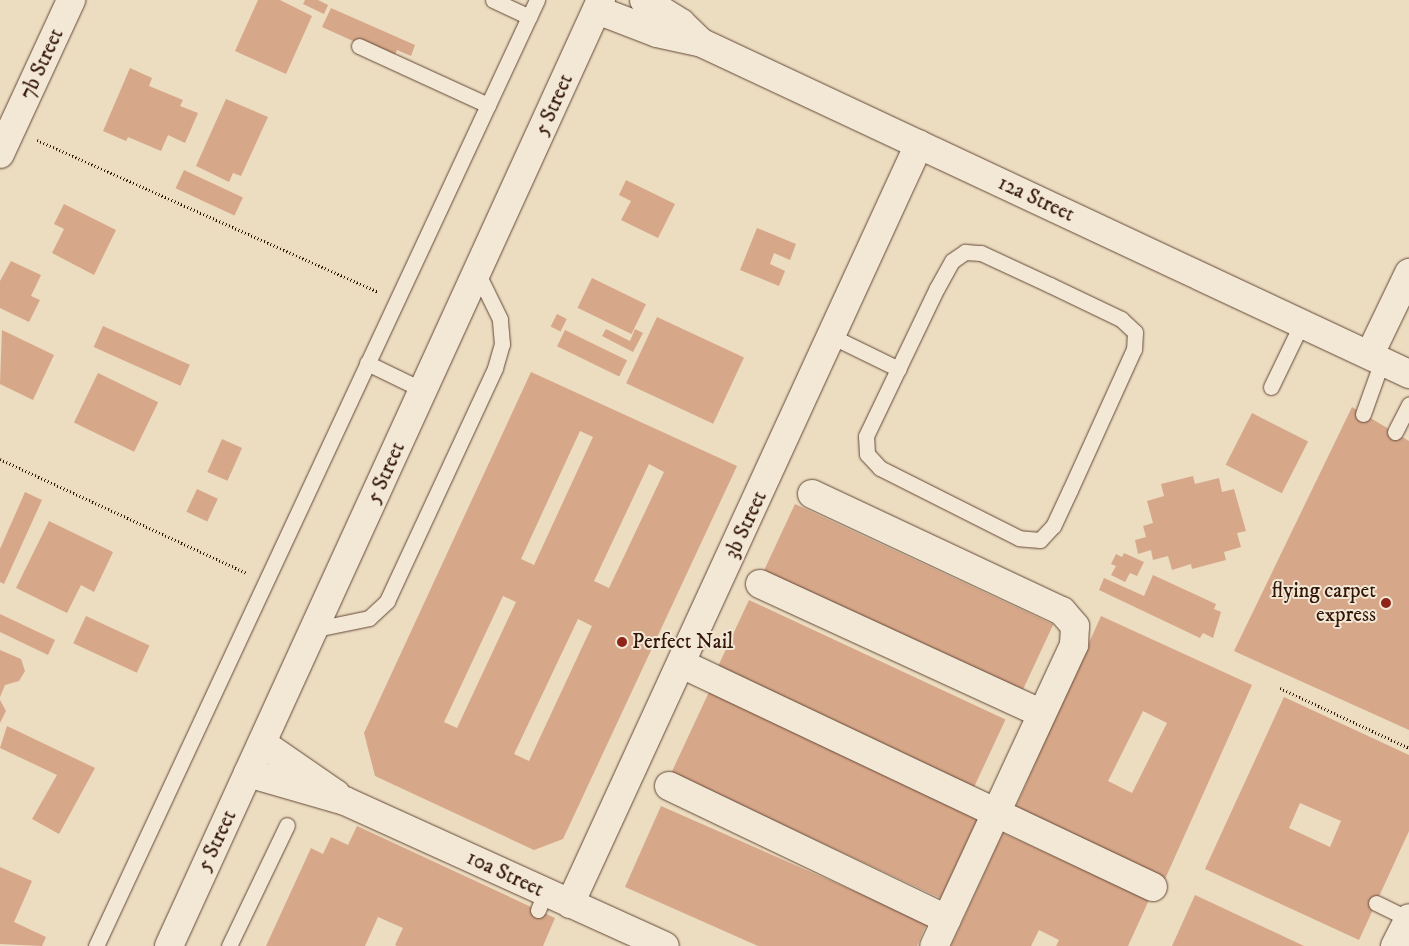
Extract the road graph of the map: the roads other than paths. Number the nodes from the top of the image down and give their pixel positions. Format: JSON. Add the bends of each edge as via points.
{"nodes":[{"id":1,"x":71,"y":0,"type":"edge"},
{"id":2,"x":493,"y":0,"type":"edge"},
{"id":3,"x":537,"y":0,"type":"edge"},
{"id":4,"x":644,"y":0,"type":"edge"},
{"id":5,"x":599,"y":5,"type":"edge"},
{"id":6,"x":529,"y":17,"type":"junction"},
{"id":7,"x":702,"y":43,"type":"junction"},
{"id":8,"x":359,"y":46,"type":"dead end"},
{"id":9,"x":488,"y":105,"type":"junction"},
{"id":10,"x":919,"y":144,"type":"junction"},
{"id":11,"x":0,"y":154,"type":"edge"},
{"id":12,"x":1409,"y":273,"type":"edge"},
{"id":13,"x":478,"y":274,"type":"junction"},
{"id":14,"x":1302,"y":323,"type":"junction"},
{"id":15,"x":833,"y":337,"type":"junction"},
{"id":16,"x":1376,"y":358,"type":"junction"},
{"id":17,"x":367,"y":362,"type":"junction"},
{"id":18,"x":899,"y":369,"type":"junction"},
{"id":19,"x":1409,"y":374,"type":"edge"},
{"id":20,"x":1271,"y":387,"type":"dead end"},
{"id":21,"x":423,"y":390,"type":"junction"},
{"id":22,"x":1409,"y":404,"type":"edge"},
{"id":23,"x":1363,"y":414,"type":"dead end"},
{"id":24,"x":1395,"y":432,"type":"dead end"},
{"id":25,"x":812,"y":494,"type":"dead end"},
{"id":26,"x":760,"y":584,"type":"dead end"},
{"id":27,"x":316,"y":629,"type":"junction"},
{"id":28,"x":682,"y":664,"type":"junction"},
{"id":29,"x":1040,"y":713,"type":"junction"},
{"id":30,"x":262,"y":743,"type":"junction"},
{"id":31,"x":248,"y":773,"type":"junction"},
{"id":32,"x":669,"y":786,"type":"dead end"},
{"id":33,"x":345,"y":801,"type":"junction"},
{"id":34,"x":995,"y":811,"type":"junction"},
{"id":35,"x":287,"y":825,"type":"dead end"},
{"id":36,"x":1153,"y":887,"type":"dead end"},
{"id":37,"x":1376,"y":903,"type":"dead end"},
{"id":38,"x":570,"y":904,"type":"junction"},
{"id":39,"x":1409,"y":918,"type":"edge"},
{"id":40,"x":947,"y":919,"type":"junction"},
{"id":41,"x":96,"y":946,"type":"edge"},
{"id":42,"x":169,"y":946,"type":"edge"},
{"id":43,"x":229,"y":946,"type":"edge"},
{"id":44,"x":665,"y":946,"type":"edge"},
{"id":45,"x":934,"y":946,"type":"edge"},
{"id":46,"x":1395,"y":946,"type":"edge"}],
"edges":[{"from":1,"to":11,"type":"street","name":"7b Street"},
{"from":2,"to":6,"type":"lane"},
{"from":3,"to":6,"type":"lane"},
{"from":4,"to":7,"type":"street","name":"12a Street","via":[[681,23]]},
{"from":5,"to":7,"type":"street","name":"12a Street","via":[[657,33]]},
{"from":5,"to":13,"type":"street","name":"5 Street"},
{"from":6,"to":9,"type":"lane"},
{"from":7,"to":10,"type":"street","name":"12a Street"},
{"from":8,"to":9,"type":"lane"},
{"from":9,"to":17,"type":"lane"},
{"from":10,"to":14,"type":"street","name":"12a Street"},
{"from":10,"to":15,"type":"street","name":"3b Street"},
{"from":12,"to":16,"type":"street"},
{"from":13,"to":21,"type":"street","name":"5 Street"},
{"from":13,"to":27,"type":"lane","via":[[500,319],[502,332],[500,356],[491,376],[387,601],[369,618]]},
{"from":14,"to":16,"type":"street","name":"12a Street"},
{"from":14,"to":20,"type":"lane"},
{"from":15,"to":18,"type":"lane"},
{"from":15,"to":28,"type":"street","name":"3b Street"},
{"from":16,"to":19,"type":"street","name":"12a Street"},
{"from":16,"to":23,"type":"lane"},
{"from":17,"to":21,"type":"lane"},
{"from":17,"to":41,"type":"lane"},
{"from":18,"to":18,"type":"lane","via":[[866,436],[864,445],[872,463],[1020,538],[1040,540],[1053,526],[1070,490],[1134,349],[1135,332],[1121,319],[1050,285],[981,253],[965,252],[952,261]]},
{"from":21,"to":27,"type":"street","name":"5 Street"},
{"from":22,"to":24,"type":"lane"},
{"from":25,"to":29,"type":"street","via":[[1070,617],[1075,626],[1074,645]]},
{"from":26,"to":29,"type":"street"},
{"from":27,"to":30,"type":"street","name":"5 Street"},
{"from":28,"to":34,"type":"street"},
{"from":28,"to":38,"type":"street","name":"3b Street"},
{"from":29,"to":34,"type":"street"},
{"from":30,"to":31,"type":"street","name":"5 Street"},
{"from":30,"to":33,"type":"street","name":"10a Street"},
{"from":31,"to":33,"type":"street","name":"10a Street"},
{"from":31,"to":42,"type":"street","name":"5 Street"},
{"from":32,"to":40,"type":"street"},
{"from":33,"to":38,"type":"street","name":"10a Street","via":[[542,901]]},
{"from":34,"to":36,"type":"street"},
{"from":34,"to":40,"type":"street"},
{"from":35,"to":43,"type":"lane"},
{"from":37,"to":39,"type":"lane"},
{"from":38,"to":44,"type":"street","name":"10a Street"},
{"from":39,"to":46,"type":"street"},
{"from":40,"to":45,"type":"street"}]}
